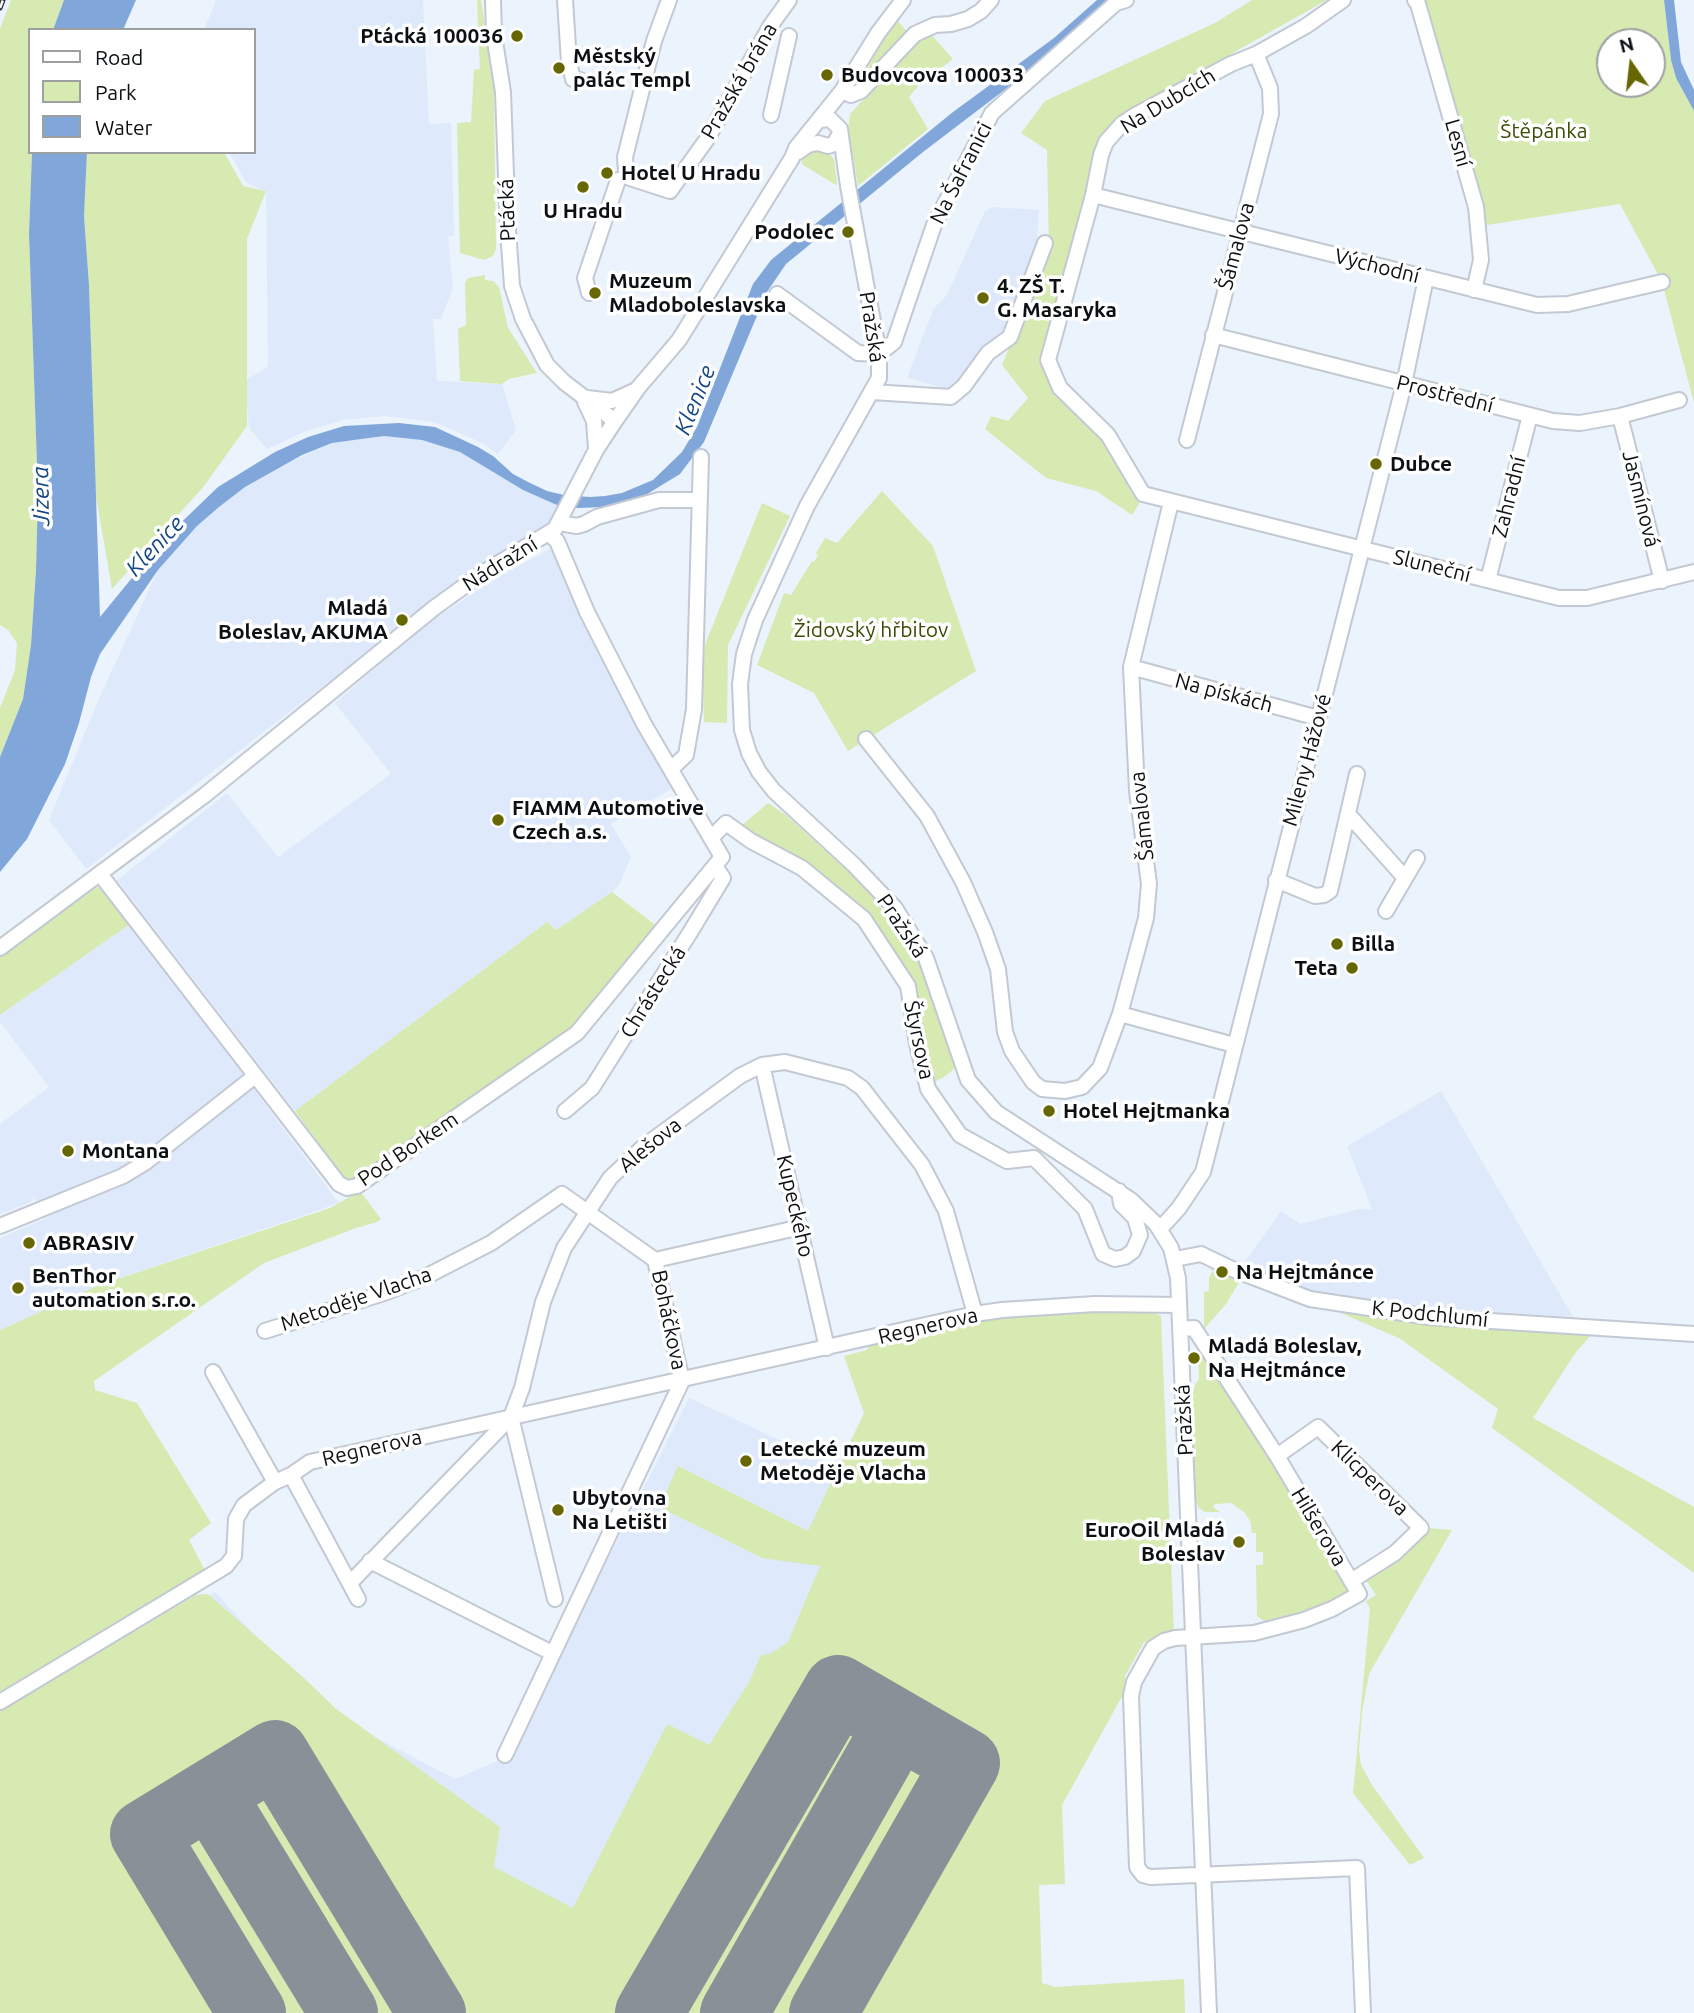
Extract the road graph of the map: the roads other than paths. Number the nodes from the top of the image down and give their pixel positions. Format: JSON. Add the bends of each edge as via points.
{"nodes":[{"id":1,"x":493,"y":0,"type":"edge"},
{"id":2,"x":565,"y":0,"type":"edge"},
{"id":3,"x":669,"y":0,"type":"edge"},
{"id":4,"x":789,"y":0,"type":"edge"},
{"id":5,"x":903,"y":0,"type":"edge"},
{"id":6,"x":991,"y":0,"type":"edge"},
{"id":7,"x":1126,"y":0,"type":"edge"},
{"id":8,"x":1343,"y":0,"type":"edge"},
{"id":9,"x":1415,"y":0,"type":"edge"},
{"id":10,"x":789,"y":36,"type":"dead end"},
{"id":11,"x":1256,"y":54,"type":"junction"},
{"id":12,"x":580,"y":80,"type":"dead end"},
{"id":13,"x":842,"y":91,"type":"junction"},
{"id":14,"x":771,"y":115,"type":"dead end"},
{"id":15,"x":817,"y":124,"type":"junction"},
{"id":16,"x":839,"y":129,"type":"junction"},
{"id":17,"x":823,"y":144,"type":"junction"},
{"id":18,"x":792,"y":158,"type":"junction"},
{"id":19,"x":622,"y":176,"type":"junction"},
{"id":20,"x":848,"y":186,"type":"junction"},
{"id":21,"x":1093,"y":195,"type":"junction"},
{"id":22,"x":1240,"y":233,"type":"junction"},
{"id":23,"x":1045,"y":243,"type":"dead end"},
{"id":24,"x":1426,"y":278,"type":"junction"},
{"id":25,"x":1662,"y":282,"type":"dead end"},
{"id":26,"x":1474,"y":290,"type":"junction"},
{"id":27,"x":589,"y":293,"type":"dead end"},
{"id":28,"x":777,"y":294,"type":"dead end"},
{"id":29,"x":1213,"y":335,"type":"junction"},
{"id":30,"x":879,"y":354,"type":"junction"},
{"id":31,"x":1404,"y":384,"type":"junction"},
{"id":32,"x":638,"y":388,"type":"junction"},
{"id":33,"x":872,"y":392,"type":"junction"},
{"id":34,"x":582,"y":397,"type":"junction"},
{"id":35,"x":1679,"y":400,"type":"dead end"},
{"id":36,"x":1530,"y":415,"type":"junction"},
{"id":37,"x":1620,"y":416,"type":"junction"},
{"id":38,"x":615,"y":421,"type":"junction"},
{"id":39,"x":1187,"y":440,"type":"dead end"},
{"id":40,"x":596,"y":450,"type":"junction"},
{"id":41,"x":701,"y":457,"type":"dead end"},
{"id":42,"x":700,"y":500,"type":"junction"},
{"id":43,"x":1171,"y":502,"type":"junction"},
{"id":44,"x":554,"y":528,"type":"junction"},
{"id":45,"x":1360,"y":548,"type":"junction"},
{"id":46,"x":1694,"y":572,"type":"edge"},
{"id":47,"x":1488,"y":580,"type":"junction"},
{"id":48,"x":1662,"y":581,"type":"junction"},
{"id":49,"x":1131,"y":667,"type":"junction"},
{"id":50,"x":1318,"y":718,"type":"junction"},
{"id":51,"x":866,"y":739,"type":"dead end"},
{"id":52,"x":671,"y":769,"type":"junction"},
{"id":53,"x":1357,"y":774,"type":"dead end"},
{"id":54,"x":1348,"y":814,"type":"junction"},
{"id":55,"x":711,"y":838,"type":"junction"},
{"id":56,"x":1417,"y":858,"type":"dead end"},
{"id":57,"x":718,"y":862,"type":"junction"},
{"id":58,"x":100,"y":874,"type":"junction"},
{"id":59,"x":1405,"y":878,"type":"junction"},
{"id":60,"x":1276,"y":880,"type":"junction"},
{"id":61,"x":1386,"y":911,"type":"dead end"},
{"id":62,"x":0,"y":948,"type":"edge"},
{"id":63,"x":1120,"y":1014,"type":"junction"},
{"id":64,"x":1234,"y":1045,"type":"junction"},
{"id":65,"x":762,"y":1065,"type":"junction"},
{"id":66,"x":255,"y":1076,"type":"junction"},
{"id":67,"x":565,"y":1111,"type":"dead end"},
{"id":68,"x":1119,"y":1191,"type":"junction"},
{"id":69,"x":586,"y":1213,"type":"junction"},
{"id":70,"x":0,"y":1226,"type":"edge"},
{"id":71,"x":801,"y":1227,"type":"junction"},
{"id":72,"x":1160,"y":1229,"type":"junction"},
{"id":73,"x":1175,"y":1259,"type":"junction"},
{"id":74,"x":655,"y":1260,"type":"junction"},
{"id":75,"x":1178,"y":1305,"type":"junction"},
{"id":76,"x":975,"y":1314,"type":"junction"},
{"id":77,"x":1180,"y":1329,"type":"junction"},
{"id":78,"x":265,"y":1331,"type":"dead end"},
{"id":79,"x":1694,"y":1335,"type":"edge"},
{"id":80,"x":827,"y":1349,"type":"junction"},
{"id":81,"x":213,"y":1372,"type":"dead end"},
{"id":82,"x":682,"y":1381,"type":"junction"},
{"id":83,"x":511,"y":1417,"type":"junction"},
{"id":84,"x":1277,"y":1456,"type":"junction"},
{"id":85,"x":291,"y":1475,"type":"junction"},
{"id":86,"x":275,"y":1482,"type":"junction"},
{"id":87,"x":370,"y":1561,"type":"junction"},
{"id":88,"x":1351,"y":1581,"type":"junction"},
{"id":89,"x":350,"y":1584,"type":"junction"},
{"id":90,"x":358,"y":1599,"type":"dead end"},
{"id":91,"x":555,"y":1599,"type":"dead end"},
{"id":92,"x":1194,"y":1642,"type":"junction"},
{"id":93,"x":552,"y":1653,"type":"junction"},
{"id":94,"x":0,"y":1702,"type":"edge"},
{"id":95,"x":505,"y":1755,"type":"dead end"},
{"id":96,"x":1204,"y":1876,"type":"junction"},
{"id":97,"x":1209,"y":2013,"type":"edge"},
{"id":98,"x":1363,"y":2013,"type":"edge"}],
"edges":[{"from":1,"to":34,"type":"street","name":"Ptácká","via":[[503,92],[512,286],[527,329],[547,365]]},
{"from":2,"to":12,"type":"street","via":[[569,62],[573,79]]},
{"from":3,"to":19,"type":"street","via":[[654,41]]},
{"from":4,"to":19,"type":"street","name":"Pražská brána","via":[[707,139],[670,191]]},
{"from":5,"to":13,"type":"street","name":"Nádražní"},
{"from":6,"to":13,"type":"street","via":[[968,19],[915,34],[861,91]]},
{"from":7,"to":30,"type":"street","name":"Na Šafranici","via":[[1116,3],[992,113],[934,225],[894,342]]},
{"from":8,"to":11,"type":"street","name":"Na Dubcích"},
{"from":9,"to":26,"type":"street","name":"Lesní","via":[[1476,207],[1481,260]]},
{"from":10,"to":14,"type":"street"},
{"from":11,"to":21,"type":"street","name":"Na Dubcích","via":[[1122,124],[1106,142]]},
{"from":11,"to":22,"type":"street","name":"Šámalova","via":[[1270,88],[1271,114]]},
{"from":13,"to":15,"type":"street","name":"Nádražní"},
{"from":13,"to":16,"type":"street","name":"Pražská"},
{"from":15,"to":16,"type":"street","via":[[830,119]]},
{"from":15,"to":17,"type":"street","via":[[814,136]]},
{"from":15,"to":18,"type":"street","name":"Nádražní"},
{"from":16,"to":17,"type":"street","via":[[838,139]]},
{"from":16,"to":20,"type":"street","name":"Pražská"},
{"from":17,"to":18,"type":"street","name":"Nádražní","via":[[801,149]]},
{"from":17,"to":20,"type":"street","name":"Pražská","via":[[839,159]]},
{"from":18,"to":32,"type":"street","name":"Nádražní","via":[[679,340]]},
{"from":19,"to":27,"type":"street","via":[[585,278]]},
{"from":20,"to":30,"type":"street","name":"Pražská"},
{"from":21,"to":22,"type":"street","name":"Východní"},
{"from":21,"to":43,"type":"street","name":"Na Dubcích","via":[[1048,360],[1060,388],[1108,435],[1143,494]]},
{"from":22,"to":24,"type":"street","name":"Východní"},
{"from":22,"to":29,"type":"street","name":"Šámalova"},
{"from":23,"to":33,"type":"street","via":[[1010,337],[988,353],[957,392],[951,397]]},
{"from":24,"to":26,"type":"street","name":"Východní"},
{"from":24,"to":31,"type":"street","name":"Mileny Hážové"},
{"from":25,"to":26,"type":"street","name":"Východní","via":[[1568,304],[1537,305]]},
{"from":28,"to":30,"type":"street","via":[[858,353]]},
{"from":29,"to":31,"type":"street","name":"Prostřední"},
{"from":29,"to":39,"type":"street","name":"Šámalova"},
{"from":30,"to":33,"type":"street","name":"Pražská","via":[[879,378]]},
{"from":31,"to":36,"type":"street","name":"Prostřední"},
{"from":31,"to":45,"type":"street","name":"Mileny Hážové"},
{"from":32,"to":34,"type":"street","via":[[612,401]]},
{"from":32,"to":38,"type":"street","name":"Nádražní"},
{"from":33,"to":68,"type":"street","name":"Pražská","via":[[807,506],[755,621],[740,684],[742,730],[749,753],[774,791],[895,908],[926,958],[968,1080],[996,1112]]},
{"from":34,"to":38,"type":"street","name":"Ptácká"},
{"from":34,"to":40,"type":"street","name":"Ptácká","via":[[594,421]]},
{"from":35,"to":37,"type":"street","name":"Prostřední"},
{"from":36,"to":37,"type":"street","name":"Prostřední","via":[[1580,423]]},
{"from":36,"to":47,"type":"street","name":"Zahradní"},
{"from":37,"to":48,"type":"street","name":"Jasmínová"},
{"from":38,"to":40,"type":"street","name":"Nádražní"},
{"from":40,"to":44,"type":"street","name":"Nádražní"},
{"from":41,"to":42,"type":"street"},
{"from":42,"to":44,"type":"street","via":[[659,500],[577,526]]},
{"from":42,"to":52,"type":"street","via":[[694,709],[686,755]]},
{"from":43,"to":45,"type":"street","name":"Sluneční"},
{"from":43,"to":49,"type":"street","name":"Šámalova"},
{"from":44,"to":52,"type":"street","via":[[587,612]]},
{"from":44,"to":58,"type":"street","name":"Nádražní","via":[[434,608],[205,795]]},
{"from":45,"to":47,"type":"street","name":"Sluneční"},
{"from":45,"to":50,"type":"street","name":"Mileny Hážové"},
{"from":46,"to":48,"type":"street","name":"Sluneční"},
{"from":47,"to":48,"type":"street","name":"Sluneční","via":[[1559,598],[1587,598]]},
{"from":49,"to":50,"type":"street","name":"Na pískách"},
{"from":49,"to":63,"type":"street","name":"Šámalova","via":[[1149,884],[1146,918]]},
{"from":50,"to":60,"type":"street","name":"Mileny Hážové"},
{"from":51,"to":63,"type":"street","name":"Šámalova","via":[[927,816],[963,882],[998,969],[1004,1032],[1033,1082],[1042,1089],[1082,1087],[1100,1068]]},
{"from":52,"to":55,"type":"street"},
{"from":53,"to":54,"type":"street"},
{"from":54,"to":59,"type":"street"},
{"from":54,"to":60,"type":"street","via":[[1330,891],[1315,896]]},
{"from":55,"to":57,"type":"street"},
{"from":55,"to":68,"type":"street","name":"Štyrsova","via":[[726,823],[802,868],[864,919],[908,986],[928,1089],[960,1135],[1007,1161],[1034,1158],[1085,1209],[1103,1254],[1115,1259],[1133,1251],[1140,1236],[1135,1218],[1121,1204]]},
{"from":56,"to":59,"type":"street"},
{"from":57,"to":66,"type":"street","name":"Pod Borkem","via":[[577,1033],[357,1186],[339,1184]]},
{"from":57,"to":67,"type":"street","name":"Chrástecká","via":[[723,878],[691,931],[592,1088]]},
{"from":58,"to":62,"type":"street","name":"Nádražní"},
{"from":58,"to":66,"type":"street"},
{"from":59,"to":61,"type":"street"},
{"from":60,"to":64,"type":"street","name":"Mileny Hážové"},
{"from":63,"to":64,"type":"street"},
{"from":64,"to":72,"type":"street","name":"Mileny Hážové","via":[[1203,1172]]},
{"from":65,"to":69,"type":"street","name":"Alešova","via":[[643,1147],[610,1178]]},
{"from":65,"to":71,"type":"street","name":"Kupeckého"},
{"from":65,"to":76,"type":"street","name":"Alešova","via":[[785,1062],[848,1078],[862,1088],[922,1165],[946,1211]]},
{"from":66,"to":70,"type":"street","via":[[124,1177]]},
{"from":68,"to":72,"type":"street","name":"Pražská"},
{"from":69,"to":74,"type":"street","name":"Boháčkova"},
{"from":69,"to":78,"type":"street","name":"Metoděje Vlacha","via":[[562,1194],[491,1243],[427,1276]]},
{"from":69,"to":83,"type":"street","name":"Alešova","via":[[564,1248],[543,1302]]},
{"from":71,"to":74,"type":"street","name":"Boháčkova"},
{"from":71,"to":80,"type":"street","name":"Kupeckého"},
{"from":72,"to":73,"type":"street","name":"Pražská"},
{"from":73,"to":75,"type":"street","name":"Pražská"},
{"from":73,"to":79,"type":"street","name":"K Podchlumí","via":[[1201,1254],[1310,1299],[1429,1317]]},
{"from":74,"to":82,"type":"street","name":"Boháčkova"},
{"from":75,"to":76,"type":"street","name":"Regnerova","via":[[1095,1304]]},
{"from":75,"to":77,"type":"street","name":"Pražská"},
{"from":76,"to":80,"type":"street","name":"Regnerova"},
{"from":77,"to":84,"type":"street","name":"Hilšerova","via":[[1194,1328]]},
{"from":77,"to":92,"type":"street","name":"Pražská"},
{"from":80,"to":82,"type":"street","name":"Regnerova"},
{"from":81,"to":86,"type":"street"},
{"from":82,"to":83,"type":"street","name":"Regnerova"},
{"from":82,"to":93,"type":"street"},
{"from":83,"to":85,"type":"street","name":"Regnerova","via":[[310,1462]]},
{"from":83,"to":87,"type":"street"},
{"from":83,"to":91,"type":"street"},
{"from":84,"to":88,"type":"street","name":"Hilšerova"},
{"from":84,"to":88,"type":"street","name":"Klicperova","via":[[1318,1427],[1421,1528],[1395,1553]]},
{"from":85,"to":86,"type":"street","name":"Regnerova"},
{"from":85,"to":89,"type":"street"},
{"from":86,"to":94,"type":"street","name":"Regnerova","via":[[244,1505],[236,1519],[234,1556],[226,1566]]},
{"from":87,"to":89,"type":"street"},
{"from":87,"to":93,"type":"street"},
{"from":88,"to":92,"type":"street","name":"Hilšerova","via":[[1359,1594],[1304,1620]]},
{"from":89,"to":90,"type":"street"},
{"from":92,"to":96,"type":"street","name":"Pražská"},
{"from":92,"to":96,"type":"street","via":[[1169,1639],[1157,1644],[1134,1682],[1137,1859],[1138,1871],[1146,1876]]},
{"from":93,"to":95,"type":"street"},
{"from":96,"to":97,"type":"street","name":"Pražská"},
{"from":96,"to":98,"type":"street","via":[[1357,1868]]}]}
